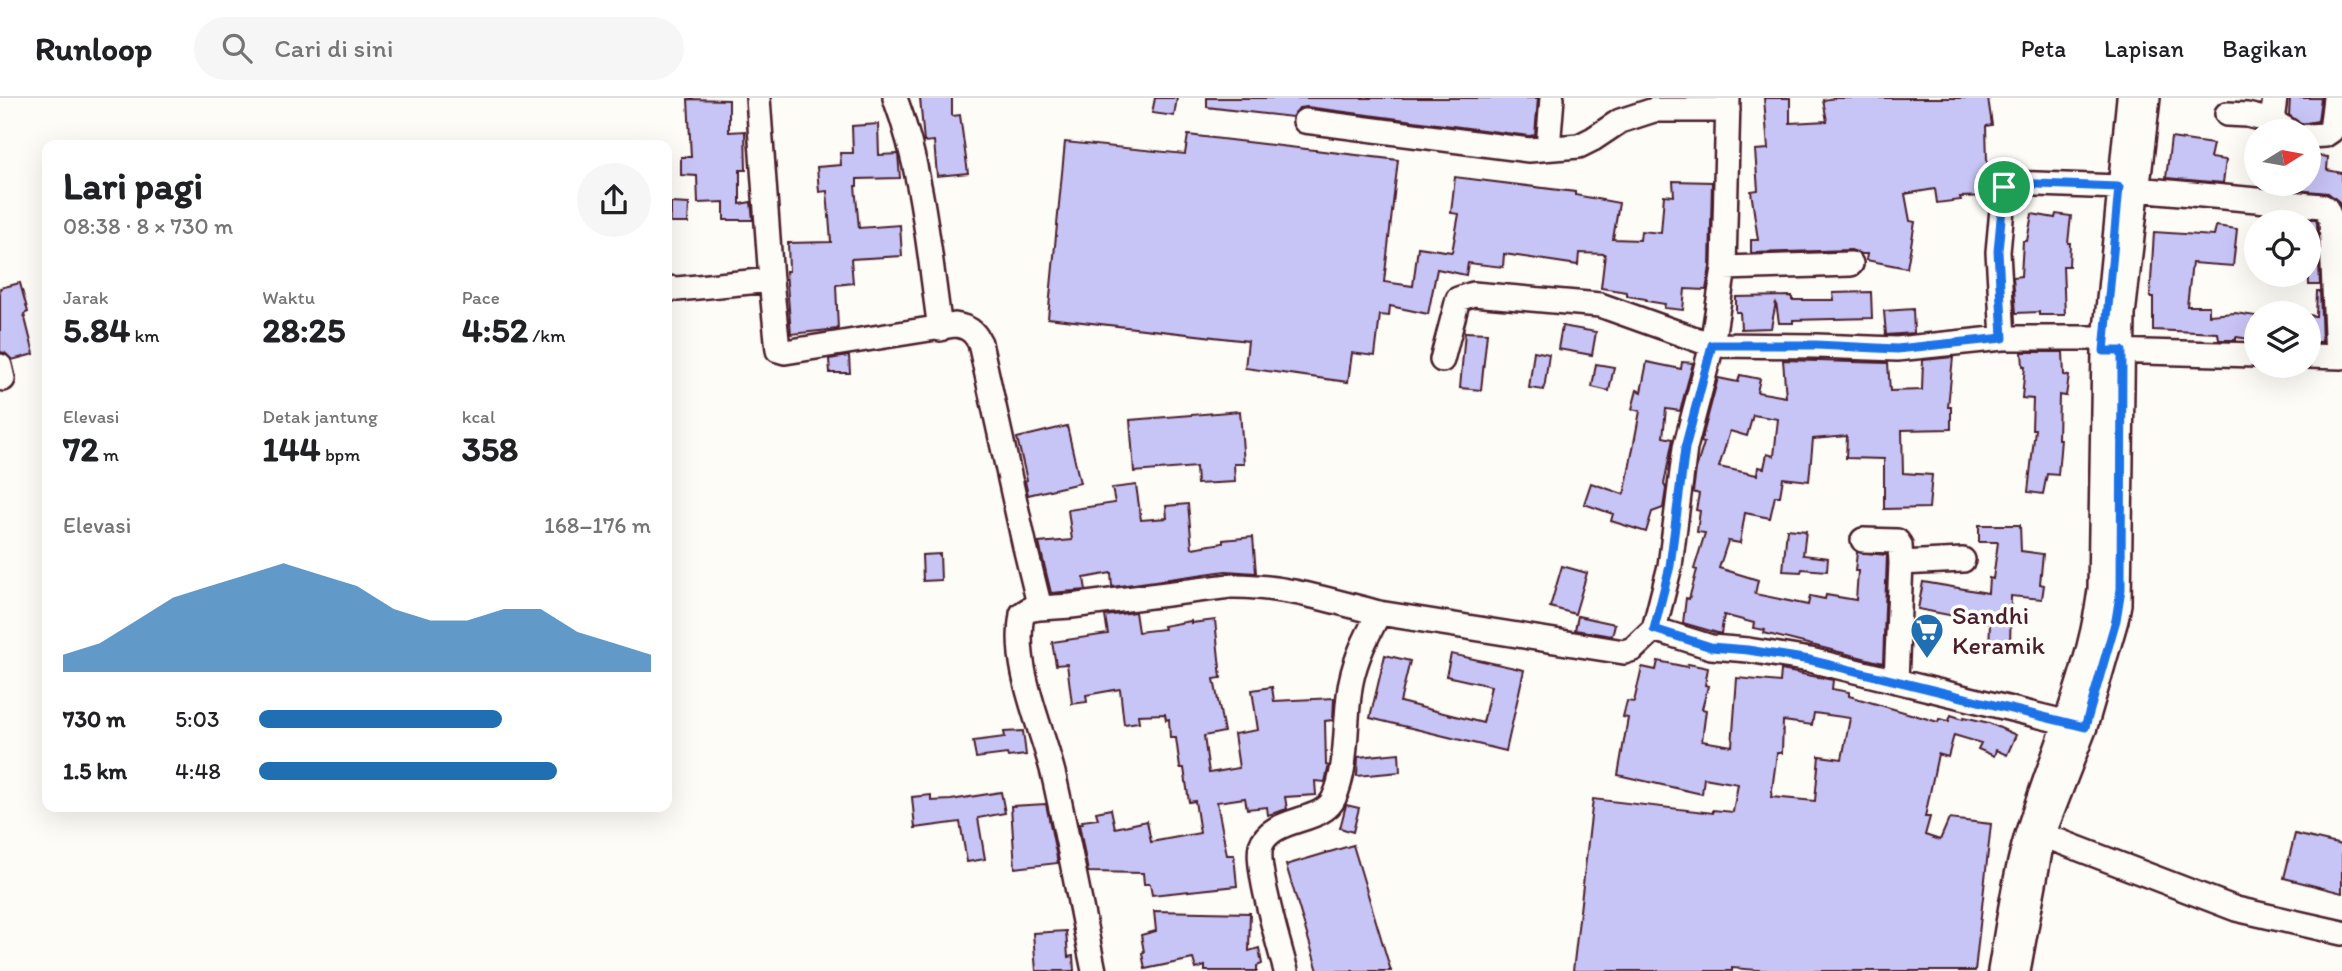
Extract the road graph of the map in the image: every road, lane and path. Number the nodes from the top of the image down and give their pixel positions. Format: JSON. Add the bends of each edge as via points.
{"nodes":[{"id":1,"x":758,"y":98,"type":"edge"},
{"id":2,"x":895,"y":98,"type":"edge"},
{"id":3,"x":1552,"y":98,"type":"edge"},
{"id":4,"x":2129,"y":98,"type":"edge"},
{"id":5,"x":2148,"y":98,"type":"edge"},
{"id":6,"x":2275,"y":98,"type":"edge"},
{"id":7,"x":2335,"y":98,"type":"edge"},
{"id":8,"x":1728,"y":104,"type":"edge"},
{"id":9,"x":2227,"y":114,"type":"dead end"},
{"id":10,"x":2259,"y":119,"type":"edge"},
{"id":11,"x":2279,"y":119,"type":"edge"},
{"id":12,"x":1305,"y":121,"type":"dead end"},
{"id":13,"x":2321,"y":135,"type":"edge"},
{"id":14,"x":1548,"y":148,"type":"junction"},
{"id":15,"x":2128,"y":188,"type":"junction"},
{"id":16,"x":1851,"y":264,"type":"dead end"},
{"id":17,"x":1724,"y":268,"type":"junction"},
{"id":18,"x":771,"y":281,"type":"junction"},
{"id":19,"x":672,"y":288,"type":"edge"},
{"id":20,"x":940,"y":329,"type":"junction"},
{"id":21,"x":2003,"y":338,"type":"junction"},
{"id":22,"x":1712,"y":345,"type":"junction"},
{"id":23,"x":2110,"y":347,"type":"junction"},
{"id":24,"x":2244,"y":354,"type":"edge"},
{"id":25,"x":2321,"y":356,"type":"edge"},
{"id":26,"x":2340,"y":357,"type":"edge"},
{"id":27,"x":1442,"y":360,"type":"dead end"},
{"id":28,"x":1863,"y":540,"type":"dead end"},
{"id":29,"x":1963,"y":560,"type":"dead end"},
{"id":30,"x":1901,"y":562,"type":"junction"},
{"id":31,"x":1040,"y":608,"type":"junction"},
{"id":32,"x":1379,"y":613,"type":"junction"},
{"id":33,"x":1654,"y":629,"type":"junction"},
{"id":34,"x":1896,"y":681,"type":"junction"},
{"id":35,"x":2076,"y":725,"type":"junction"},
{"id":36,"x":2043,"y":835,"type":"junction"},
{"id":37,"x":2342,"y":933,"type":"edge"},
{"id":38,"x":1094,"y":971,"type":"edge"},
{"id":39,"x":1286,"y":971,"type":"edge"},
{"id":40,"x":2000,"y":971,"type":"edge"},
{"id":41,"x":2018,"y":971,"type":"edge"}],
"edges":[{"from":1,"to":18,"type":"street"},
{"from":2,"to":20,"type":"street","via":[[915,160]]},
{"from":3,"to":14,"type":"street"},
{"from":4,"to":15,"type":"street"},
{"from":5,"to":15,"type":"street"},
{"from":6,"to":11,"type":"street"},
{"from":7,"to":13,"type":"street","via":[[2331,131]]},
{"from":8,"to":14,"type":"street","via":[[1654,110],[1619,121],[1579,146]]},
{"from":8,"to":17,"type":"street"},
{"from":9,"to":10,"type":"street"},
{"from":12,"to":14,"type":"street","via":[[1530,150]]},
{"from":15,"to":21,"type":"street","via":[[2008,183],[2004,187],[1998,251]]},
{"from":15,"to":23,"type":"street"},
{"from":15,"to":26,"type":"street","via":[[2326,208],[2331,219]]},
{"from":16,"to":17,"type":"street"},
{"from":17,"to":22,"type":"street"},
{"from":18,"to":19,"type":"street"},
{"from":18,"to":20,"type":"street","via":[[780,352]]},
{"from":20,"to":31,"type":"street","via":[[964,327],[975,332],[980,343]]},
{"from":21,"to":22,"type":"street","via":[[1897,349]]},
{"from":21,"to":23,"type":"street"},
{"from":22,"to":27,"type":"street","via":[[1600,305],[1473,294],[1458,299]]},
{"from":22,"to":33,"type":"street","via":[[1685,448],[1670,566]]},
{"from":23,"to":24,"type":"street"},
{"from":23,"to":35,"type":"street","via":[[2111,564]]},
{"from":25,"to":26,"type":"street"},
{"from":28,"to":30,"type":"street","via":[[1897,541]]},
{"from":29,"to":30,"type":"street"},
{"from":30,"to":34,"type":"street"},
{"from":31,"to":32,"type":"street","via":[[1250,585]]},
{"from":31,"to":38,"type":"street","via":[[1022,614],[1019,631],[1024,670],[1055,779]]},
{"from":32,"to":33,"type":"street","via":[[1624,652]]},
{"from":32,"to":39,"type":"street","via":[[1359,650],[1350,683],[1334,800],[1325,809],[1272,832],[1261,847]]},
{"from":33,"to":34,"type":"street","via":[[1711,647],[1810,660]]},
{"from":34,"to":35,"type":"street"},
{"from":35,"to":36,"type":"street"},
{"from":35,"to":40,"type":"street","via":[[2028,832]]},
{"from":36,"to":37,"type":"street","via":[[2236,909]]},
{"from":36,"to":41,"type":"street"}]}
